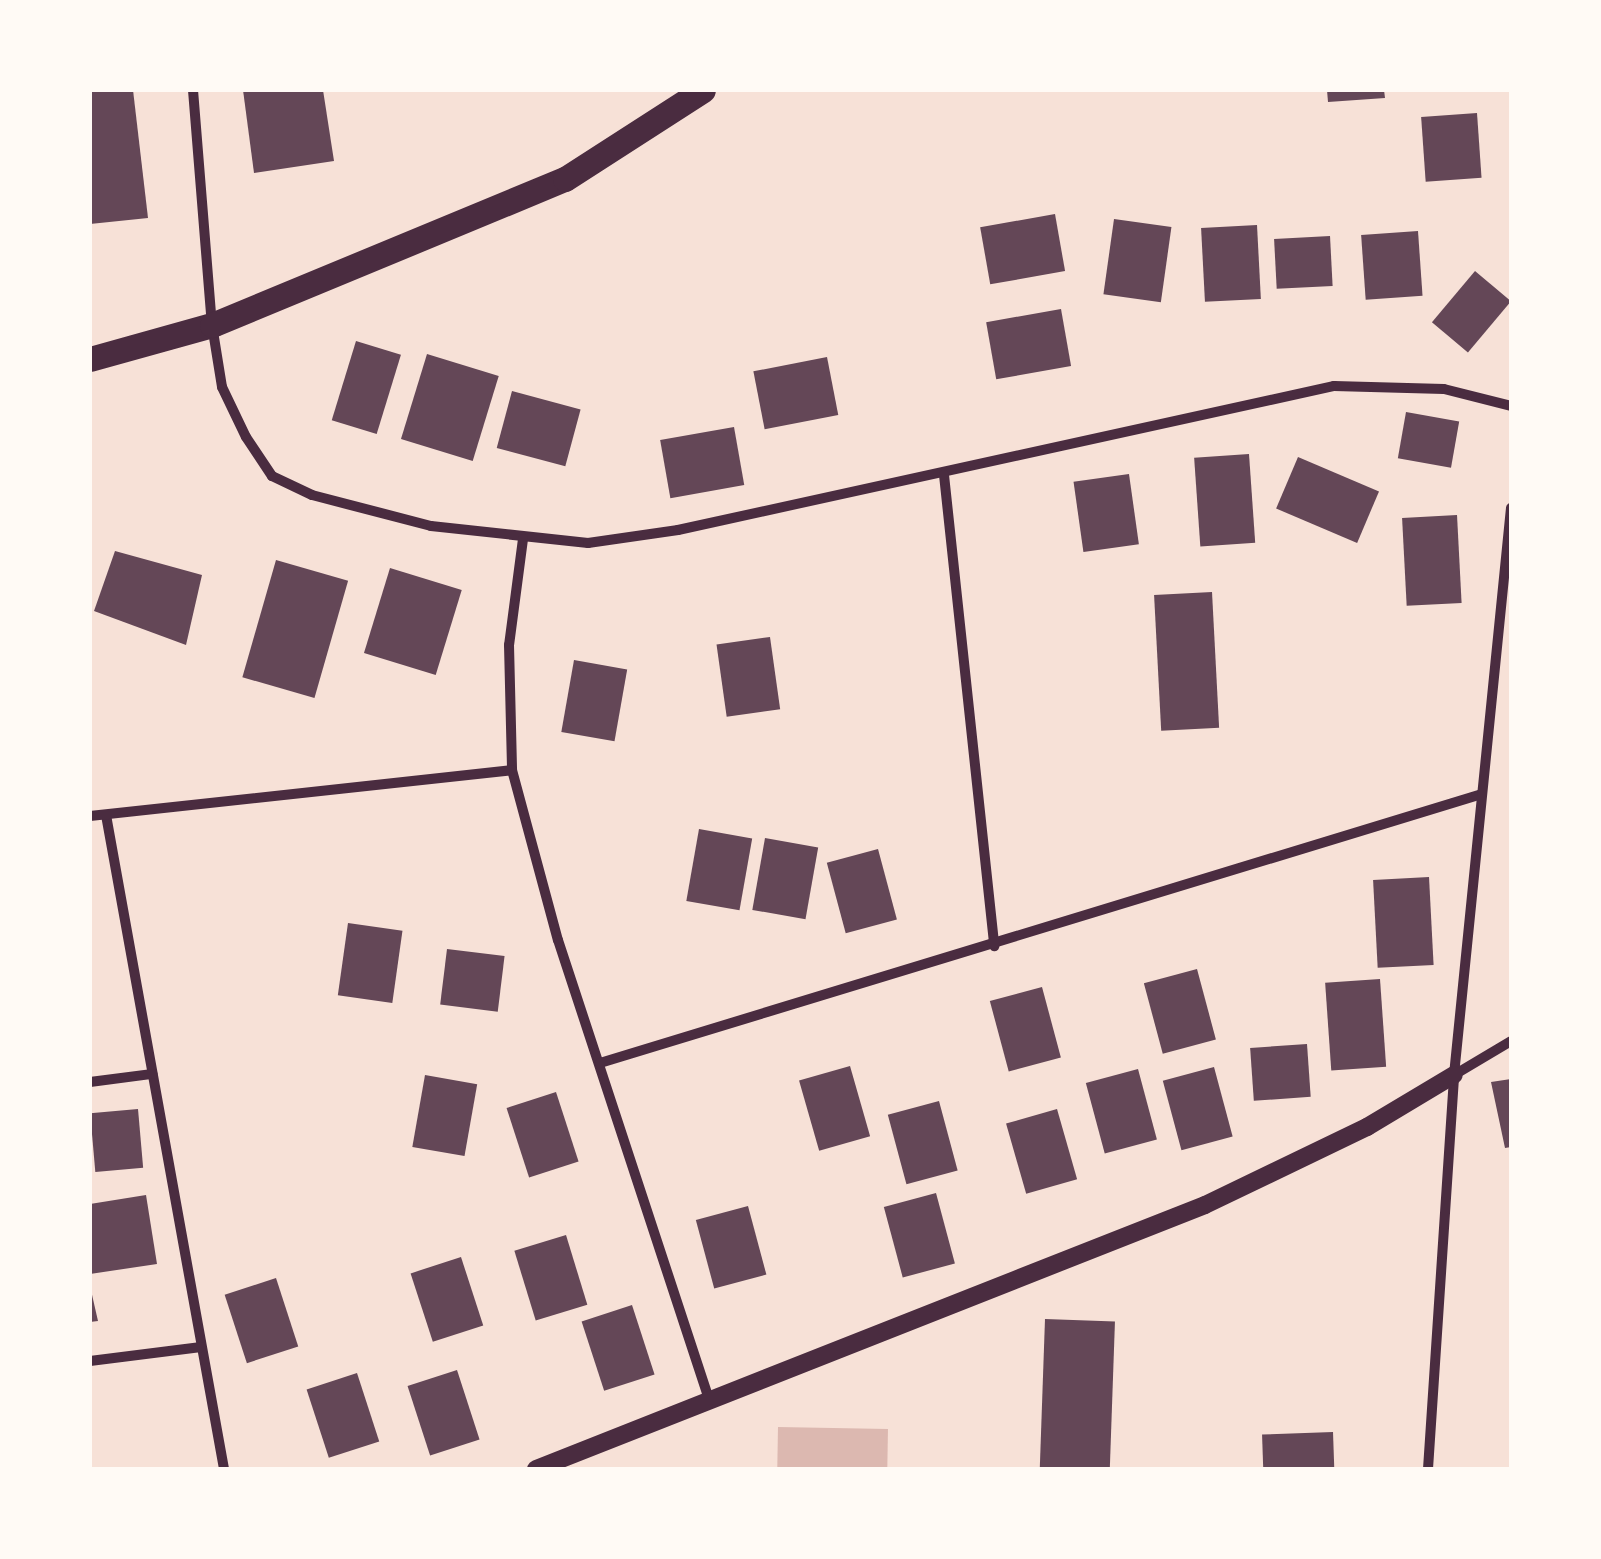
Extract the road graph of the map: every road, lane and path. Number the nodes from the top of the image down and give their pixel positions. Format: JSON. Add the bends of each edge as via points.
{"nodes":[{"id":1,"x":194,"y":90,"type":"edge"},
{"id":2,"x":702,"y":90,"type":"edge"},
{"id":3,"x":212,"y":325,"type":"junction"},
{"id":4,"x":90,"y":359,"type":"edge"},
{"id":5,"x":1511,"y":406,"type":"edge"},
{"id":6,"x":944,"y":475,"type":"junction"},
{"id":7,"x":1511,"y":508,"type":"edge"},
{"id":8,"x":523,"y":539,"type":"junction"},
{"id":9,"x":512,"y":770,"type":"junction"},
{"id":10,"x":1482,"y":794,"type":"junction"},
{"id":11,"x":106,"y":814,"type":"junction"},
{"id":12,"x":90,"y":816,"type":"edge"},
{"id":13,"x":994,"y":946,"type":"junction"},
{"id":14,"x":1511,"y":1041,"type":"edge"},
{"id":15,"x":600,"y":1062,"type":"junction"},
{"id":16,"x":152,"y":1074,"type":"junction"},
{"id":17,"x":1454,"y":1075,"type":"junction"},
{"id":18,"x":90,"y":1082,"type":"edge"},
{"id":19,"x":201,"y":1347,"type":"junction"},
{"id":20,"x":90,"y":1361,"type":"edge"},
{"id":21,"x":710,"y":1402,"type":"junction"},
{"id":22,"x":224,"y":1469,"type":"edge"},
{"id":23,"x":536,"y":1469,"type":"edge"},
{"id":24,"x":1428,"y":1469,"type":"edge"}],
"edges":[{"from":1,"to":3,"type":"street"},
{"from":2,"to":3,"type":"main road","via":[[565,179]]},
{"from":3,"to":4,"type":"main road"},
{"from":3,"to":8,"type":"street","via":[[222,388],[272,476],[312,495],[430,526]]},
{"from":5,"to":6,"type":"street","via":[[1444,389],[1334,386]]},
{"from":6,"to":8,"type":"street","via":[[678,530],[588,543]]},
{"from":6,"to":13,"type":"street"},
{"from":7,"to":10,"type":"street"},
{"from":8,"to":9,"type":"street","via":[[509,645]]},
{"from":9,"to":11,"type":"street"},
{"from":9,"to":15,"type":"street","via":[[558,940]]},
{"from":10,"to":13,"type":"street"},
{"from":10,"to":17,"type":"street"},
{"from":11,"to":12,"type":"street"},
{"from":11,"to":16,"type":"street"},
{"from":13,"to":15,"type":"street"},
{"from":14,"to":17,"type":"street"},
{"from":15,"to":21,"type":"street"},
{"from":16,"to":18,"type":"street"},
{"from":16,"to":19,"type":"street"},
{"from":17,"to":21,"type":"street","via":[[1367,1128],[1205,1205]]},
{"from":17,"to":24,"type":"street"},
{"from":19,"to":20,"type":"street"},
{"from":19,"to":22,"type":"street"},
{"from":21,"to":23,"type":"street"}]}
